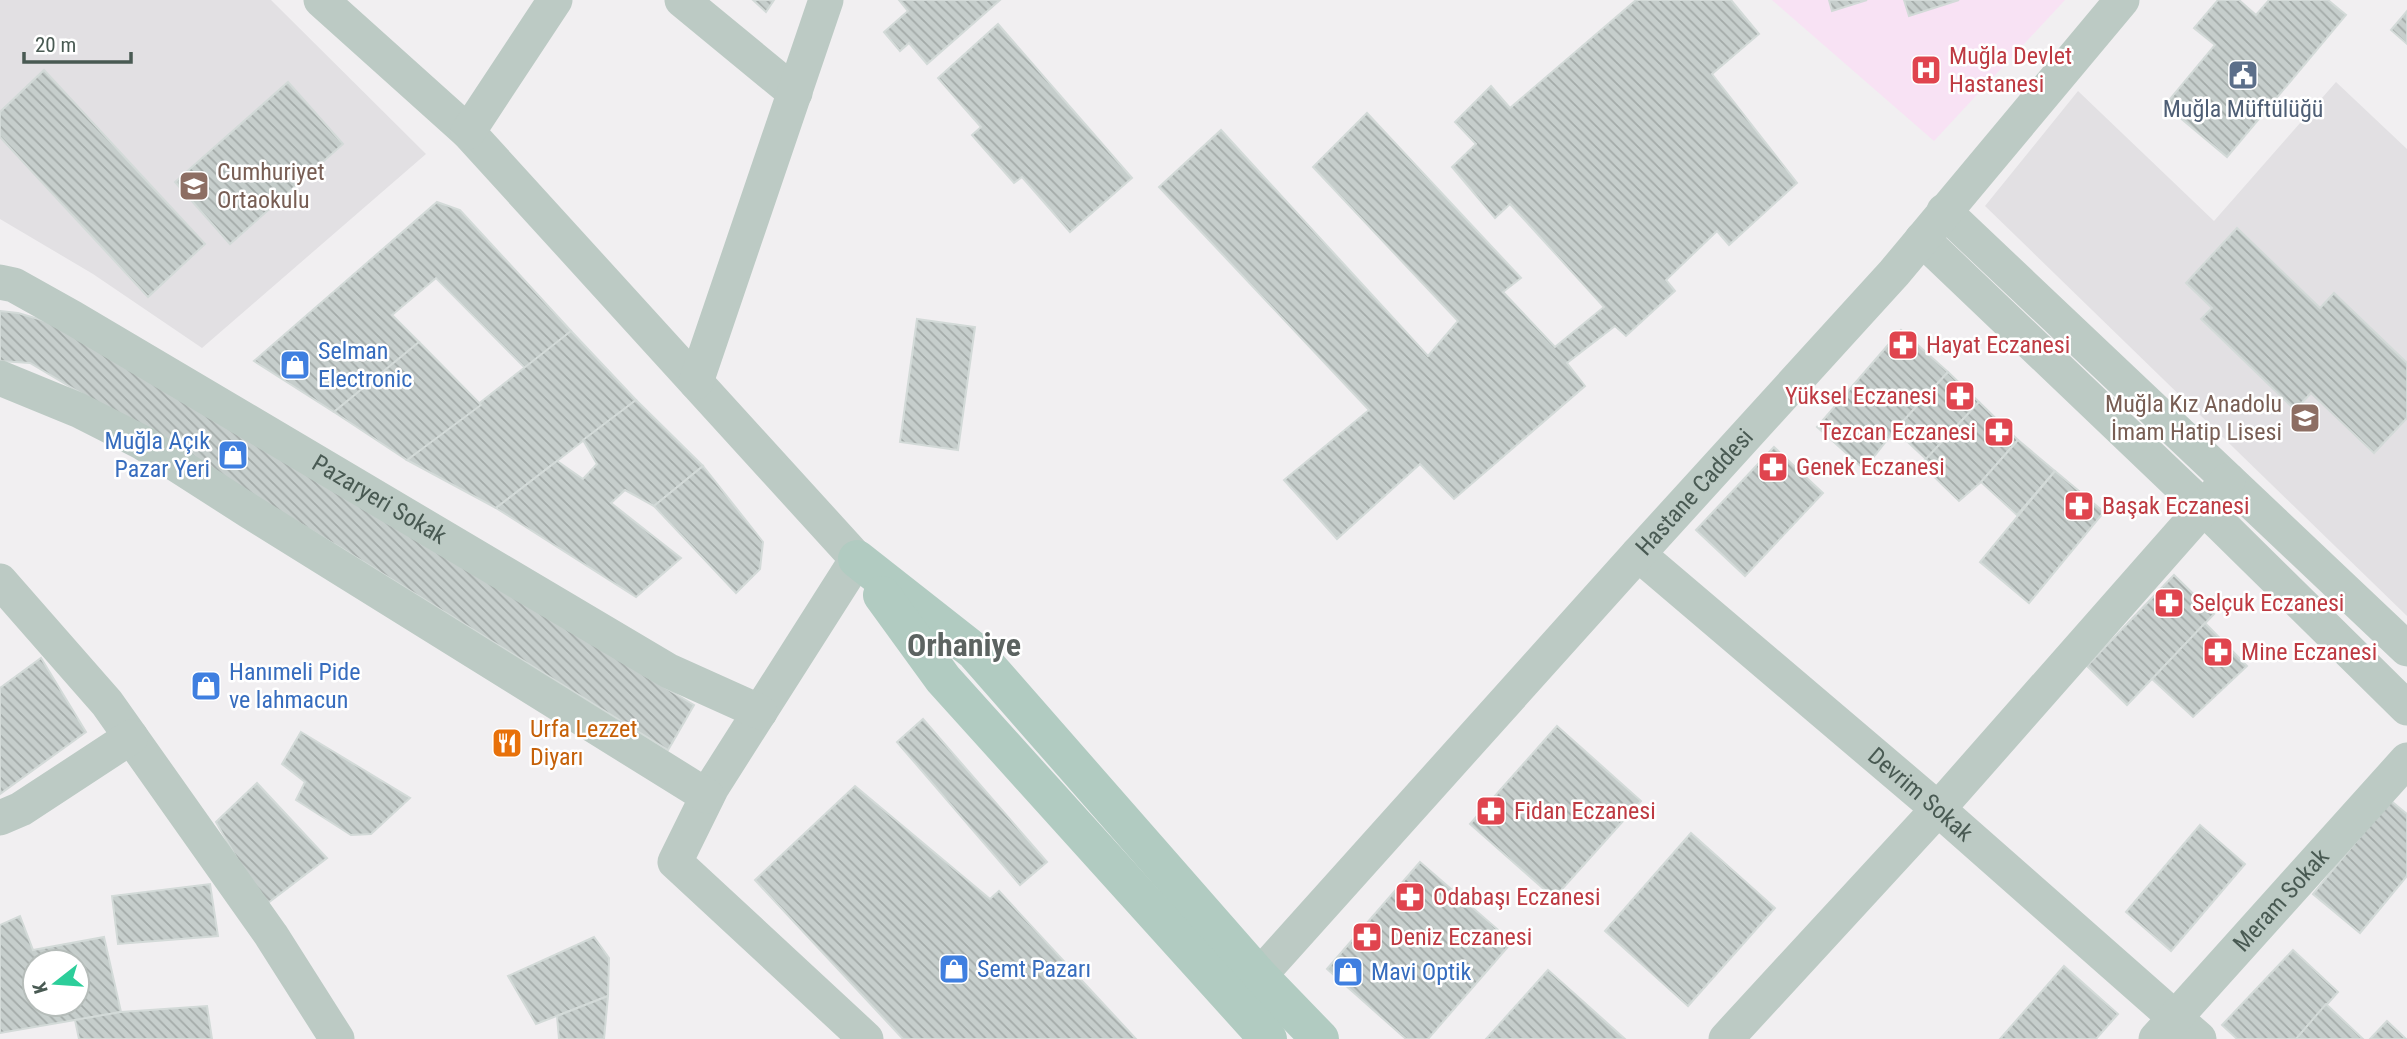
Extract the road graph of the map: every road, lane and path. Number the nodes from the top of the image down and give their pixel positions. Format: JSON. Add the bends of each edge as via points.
{"nodes":[{"id":1,"x":321,"y":0,"type":"edge"},
{"id":2,"x":555,"y":0,"type":"edge"},
{"id":3,"x":682,"y":0,"type":"edge"},
{"id":4,"x":826,"y":0,"type":"edge"},
{"id":5,"x":2122,"y":0,"type":"edge"},
{"id":6,"x":795,"y":93,"type":"junction"},
{"id":7,"x":468,"y":132,"type":"junction"},
{"id":8,"x":1944,"y":211,"type":"junction"},
{"id":9,"x":1922,"y":239,"type":"junction"},
{"id":10,"x":0,"y":282,"type":"edge"},
{"id":11,"x":0,"y":378,"type":"edge"},
{"id":12,"x":696,"y":382,"type":"junction"},
{"id":13,"x":2228,"y":480,"type":"junction"},
{"id":14,"x":2204,"y":508,"type":"junction"},
{"id":15,"x":1638,"y":554,"type":"junction"},
{"id":16,"x":857,"y":559,"type":"junction"},
{"id":17,"x":0,"y":581,"type":"edge"},
{"id":18,"x":2407,"y":649,"type":"edge"},
{"id":19,"x":2407,"y":708,"type":"edge"},
{"id":20,"x":760,"y":712,"type":"junction"},
{"id":21,"x":131,"y":737,"type":"junction"},
{"id":22,"x":2407,"y":760,"type":"edge"},
{"id":23,"x":708,"y":796,"type":"junction"},
{"id":24,"x":1938,"y":809,"type":"junction"},
{"id":25,"x":0,"y":818,"type":"edge"},
{"id":26,"x":1259,"y":976,"type":"junction"},
{"id":27,"x":2177,"y":1032,"type":"edge"},
{"id":28,"x":337,"y":1039,"type":"edge"},
{"id":29,"x":866,"y":1039,"type":"edge"},
{"id":30,"x":1268,"y":1039,"type":"edge"},
{"id":31,"x":1320,"y":1039,"type":"edge"},
{"id":32,"x":1726,"y":1039,"type":"edge"}],
"edges":[{"from":1,"to":7,"type":"street"},
{"from":2,"to":7,"type":"street"},
{"from":3,"to":6,"type":"street"},
{"from":4,"to":6,"type":"street"},
{"from":5,"to":8,"type":"street","name":"Hastane Caddesi"},
{"from":6,"to":12,"type":"street"},
{"from":7,"to":12,"type":"street"},
{"from":8,"to":9,"type":"street","name":"Hastane Caddesi"},
{"from":8,"to":13,"type":"street"},
{"from":9,"to":14,"type":"street"},
{"from":9,"to":15,"type":"street","name":"Hastane Caddesi"},
{"from":10,"to":20,"type":"street","name":"Pazaryeri Sokak","via":[[14,285],[73,318],[669,671]]},
{"from":11,"to":23,"type":"street","via":[[143,443]]},
{"from":12,"to":16,"type":"street"},
{"from":13,"to":14,"type":"street"},
{"from":13,"to":18,"type":"street"},
{"from":14,"to":19,"type":"street"},
{"from":14,"to":24,"type":"street"},
{"from":15,"to":24,"type":"street","name":"Devrim Sokak"},
{"from":15,"to":26,"type":"street","name":"Hastane Caddesi"},
{"from":16,"to":20,"type":"street"},
{"from":16,"to":26,"type":"main road","via":[[974,651]]},
{"from":16,"to":30,"type":"main road","via":[[943,679]]},
{"from":17,"to":21,"type":"street"},
{"from":20,"to":23,"type":"street"},
{"from":21,"to":25,"type":"street"},
{"from":21,"to":28,"type":"street","via":[[271,935]]},
{"from":22,"to":27,"type":"street","name":"Meram Sokak"},
{"from":23,"to":29,"type":"street","via":[[675,862]]},
{"from":24,"to":27,"type":"street","name":"Devrim Sokak"},
{"from":24,"to":32,"type":"street"},
{"from":26,"to":31,"type":"main road"}]}
